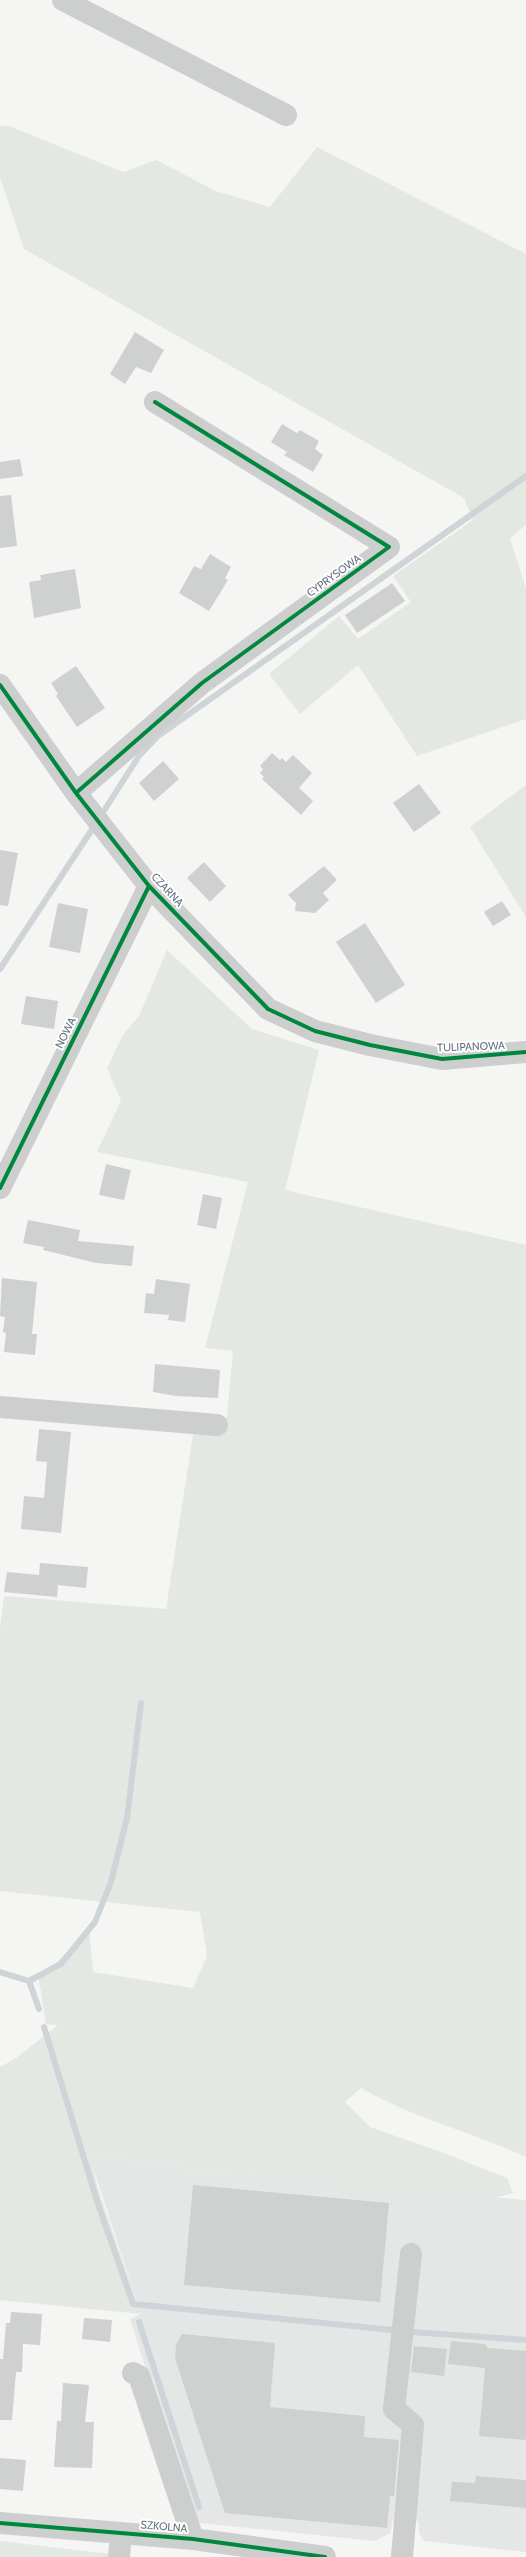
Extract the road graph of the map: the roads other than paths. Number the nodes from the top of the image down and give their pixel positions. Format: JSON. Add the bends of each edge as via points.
{"nodes":[{"id":1,"x":64,"y":0,"type":"edge"},
{"id":2,"x":286,"y":115,"type":"dead end"},
{"id":3,"x":155,"y":402,"type":"dead end"},
{"id":4,"x":0,"y":686,"type":"edge"},
{"id":5,"x":76,"y":793,"type":"junction"},
{"id":6,"x":149,"y":886,"type":"junction"},
{"id":7,"x":370,"y":1045,"type":"joint"},
{"id":8,"x":526,"y":1052,"type":"edge"},
{"id":9,"x":0,"y":1188,"type":"edge"},
{"id":10,"x":0,"y":1407,"type":"edge"},
{"id":11,"x":217,"y":1425,"type":"dead end"},
{"id":12,"x":411,"y":2254,"type":"dead end"},
{"id":13,"x":133,"y":2373,"type":"dead end"},
{"id":14,"x":0,"y":2523,"type":"edge"},
{"id":15,"x":121,"y":2533,"type":"junction"},
{"id":16,"x":193,"y":2539,"type":"junction"},
{"id":17,"x":119,"y":2557,"type":"edge"},
{"id":18,"x":325,"y":2557,"type":"edge"},
{"id":19,"x":402,"y":2557,"type":"edge"}],
"edges":[{"from":1,"to":2,"type":"street"},
{"from":3,"to":5,"type":"street","name":"CYPRYSOWA","via":[[389,546],[202,683]]},
{"from":4,"to":5,"type":"street","name":"CZARNA"},
{"from":5,"to":6,"type":"street","name":"CZARNA"},
{"from":6,"to":7,"type":"street","name":"CZARNA","via":[[268,1009],[315,1031]]},
{"from":6,"to":9,"type":"street","name":"NOWA"},
{"from":7,"to":8,"type":"street","name":"TULIPANOWA","via":[[442,1058]]},
{"from":10,"to":11,"type":"street"},
{"from":12,"to":19,"type":"street","via":[[394,2409],[413,2425]]},
{"from":13,"to":16,"type":"street","via":[[139,2376]]},
{"from":14,"to":15,"type":"street","name":"SZKOLNA"},
{"from":15,"to":16,"type":"street","name":"SZKOLNA"},
{"from":15,"to":17,"type":"street"},
{"from":16,"to":18,"type":"street","name":"SZKOLNA"}]}
